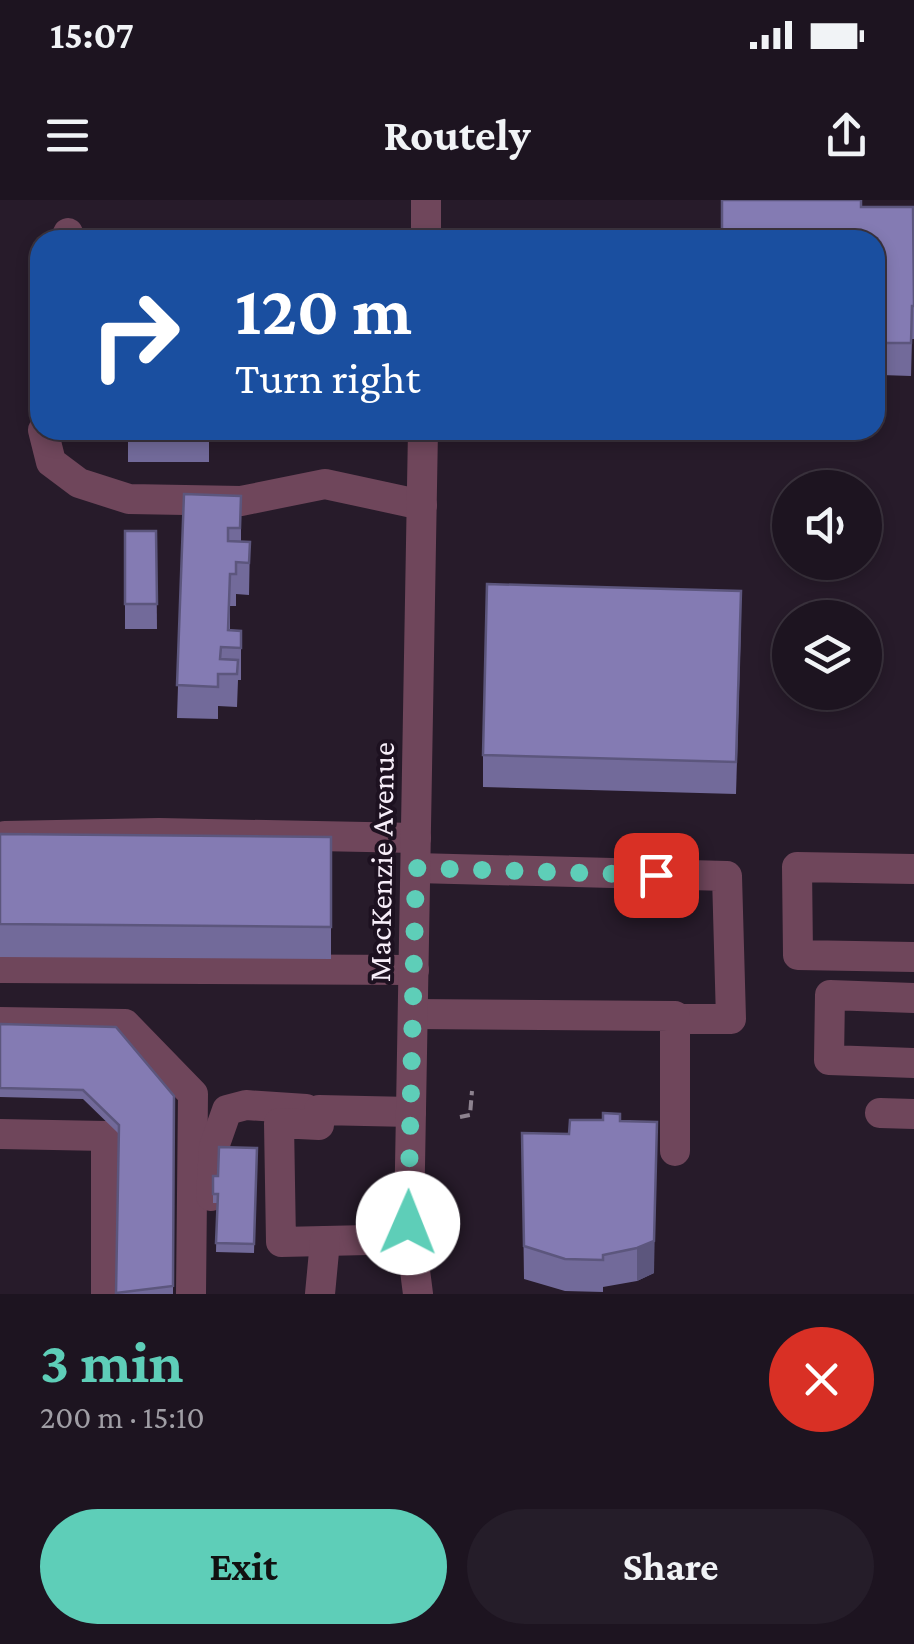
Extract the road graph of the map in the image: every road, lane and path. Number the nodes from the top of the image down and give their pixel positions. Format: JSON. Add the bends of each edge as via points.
{"nodes":[{"id":1,"x":426,"y":200,"type":"edge"},
{"id":2,"x":426,"y":230,"type":"edge"},
{"id":3,"x":46,"y":440,"type":"edge"},
{"id":4,"x":423,"y":440,"type":"edge"},
{"id":5,"x":422,"y":505,"type":"junction"},
{"id":6,"x":0,"y":840,"type":"edge"},
{"id":7,"x":416,"y":853,"type":"junction"},
{"id":8,"x":914,"y":869,"type":"edge"},
{"id":9,"x":914,"y":957,"type":"edge"},
{"id":10,"x":0,"y":968,"type":"edge"},
{"id":11,"x":414,"y":970,"type":"junction"},
{"id":12,"x":914,"y":998,"type":"edge"},
{"id":13,"x":413,"y":1014,"type":"junction"},
{"id":14,"x":675,"y":1018,"type":"junction"},
{"id":15,"x":0,"y":1022,"type":"edge"},
{"id":16,"x":914,"y":1063,"type":"edge"},
{"id":17,"x":472,"y":1090,"type":"dead end"},
{"id":18,"x":319,"y":1110,"type":"junction"},
{"id":19,"x":411,"y":1112,"type":"junction"},
{"id":20,"x":880,"y":1112,"type":"dead end"},
{"id":21,"x":914,"y":1114,"type":"edge"},
{"id":22,"x":460,"y":1117,"type":"dead end"},
{"id":23,"x":0,"y":1134,"type":"edge"},
{"id":24,"x":675,"y":1151,"type":"dead end"},
{"id":25,"x":411,"y":1239,"type":"junction"},
{"id":26,"x":325,"y":1241,"type":"junction"},
{"id":27,"x":106,"y":1294,"type":"edge"},
{"id":28,"x":191,"y":1294,"type":"edge"},
{"id":29,"x":210,"y":1294,"type":"edge"},
{"id":30,"x":320,"y":1294,"type":"edge"},
{"id":31,"x":418,"y":1294,"type":"edge"}],
"edges":[{"from":1,"to":2,"type":"street"},
{"from":3,"to":5,"type":"street","via":[[51,462],[79,483],[129,499],[241,501],[326,484]]},
{"from":4,"to":5,"type":"street","name":"MacKenzie Avenue"},
{"from":5,"to":7,"type":"street","name":"MacKenzie Avenue"},
{"from":6,"to":7,"type":"street","via":[[159,833]]},
{"from":7,"to":11,"type":"street","name":"MacKenzie Avenue"},
{"from":7,"to":14,"type":"street","via":[[727,876],[731,1019]]},
{"from":8,"to":9,"type":"street","via":[[797,867],[798,955]]},
{"from":10,"to":11,"type":"street"},
{"from":11,"to":13,"type":"street","name":"MacKenzie Avenue"},
{"from":12,"to":16,"type":"street","via":[[830,995],[828,1060]]},
{"from":13,"to":14,"type":"street"},
{"from":13,"to":19,"type":"street","name":"MacKenzie Avenue"},
{"from":14,"to":24,"type":"street"},
{"from":15,"to":28,"type":"street","via":[[125,1024],[193,1094]]},
{"from":17,"to":22,"type":"path","via":[[470,1115]]},
{"from":18,"to":19,"type":"street"},
{"from":18,"to":26,"type":"street","via":[[319,1124],[279,1124],[281,1242]]},
{"from":18,"to":29,"type":"street","via":[[246,1104],[227,1110],[214,1147]]},
{"from":19,"to":25,"type":"street","name":"MacKenzie Avenue"},
{"from":20,"to":21,"type":"street"},
{"from":23,"to":27,"type":"street","via":[[106,1136]]},
{"from":25,"to":26,"type":"street"},
{"from":25,"to":31,"type":"street","name":"MacKenzie Avenue"},
{"from":26,"to":30,"type":"street"}]}
